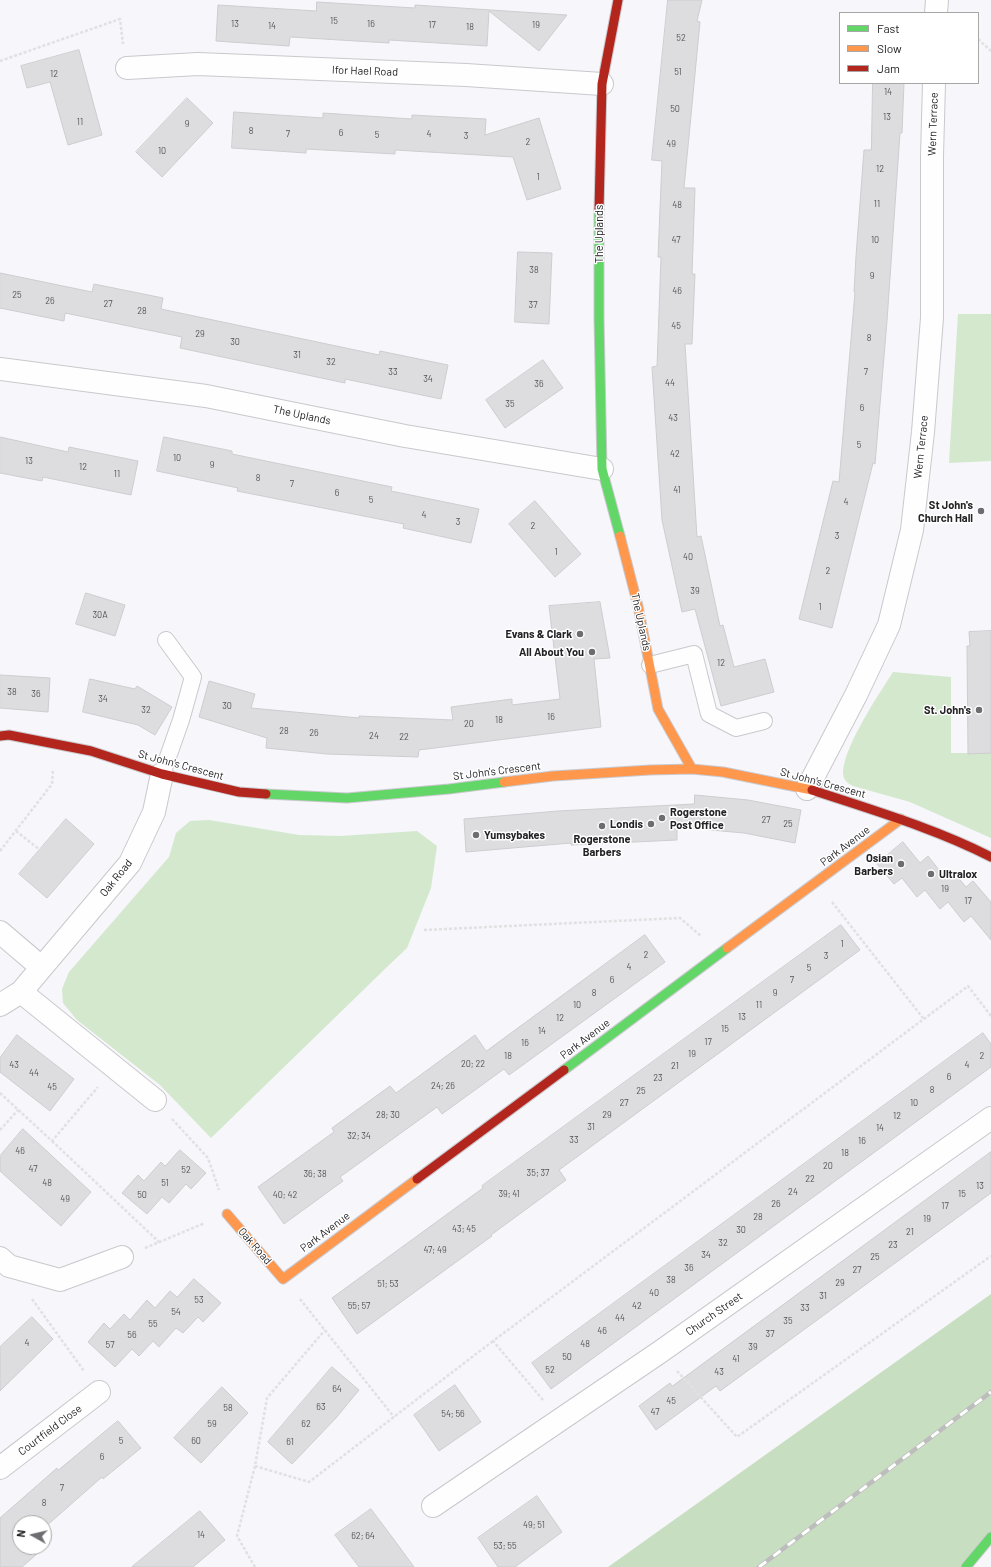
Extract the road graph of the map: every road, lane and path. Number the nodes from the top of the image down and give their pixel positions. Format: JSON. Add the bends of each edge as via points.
{"nodes":[{"id":1,"x":618,"y":0,"type":"edge"},
{"id":2,"x":937,"y":0,"type":"edge"},
{"id":3,"x":936,"y":12,"type":"edge"},
{"id":4,"x":979,"y":40,"type":"edge"},
{"id":5,"x":991,"y":51,"type":"edge"},
{"id":6,"x":0,"y":61,"type":"edge"},
{"id":7,"x":127,"y":68,"type":"joint"},
{"id":8,"x":602,"y":84,"type":"junction"},
{"id":9,"x":934,"y":84,"type":"edge"},
{"id":10,"x":0,"y":370,"type":"edge"},
{"id":11,"x":602,"y":469,"type":"junction"},
{"id":12,"x":166,"y":640,"type":"dead end"},
{"id":13,"x":650,"y":665,"type":"junction"},
{"id":14,"x":764,"y":721,"type":"dead end"},
{"id":15,"x":0,"y":736,"type":"edge"},
{"id":16,"x":56,"y":744,"type":"junction"},
{"id":17,"x":692,"y":770,"type":"junction"},
{"id":18,"x":162,"y":774,"type":"junction"},
{"id":19,"x":807,"y":789,"type":"junction"},
{"id":20,"x":901,"y":819,"type":"junction"},
{"id":21,"x":16,"y":831,"type":"junction"},
{"id":22,"x":40,"y":850,"type":"dead end"},
{"id":23,"x":0,"y":852,"type":"edge"},
{"id":24,"x":991,"y":857,"type":"edge"},
{"id":25,"x":816,"y":882,"type":"junction"},
{"id":26,"x":424,"y":930,"type":"dead end"},
{"id":27,"x":0,"y":932,"type":"edge"},
{"id":28,"x":721,"y":953,"type":"junction"},
{"id":29,"x":41,"y":967,"type":"junction"},
{"id":30,"x":21,"y":992,"type":"junction"},
{"id":31,"x":0,"y":1005,"type":"edge"},
{"id":32,"x":991,"y":1016,"type":"edge"},
{"id":33,"x":923,"y":1018,"type":"junction"},
{"id":34,"x":115,"y":1068,"type":"junction"},
{"id":35,"x":0,"y":1093,"type":"edge"},
{"id":36,"x":155,"y":1100,"type":"joint"},
{"id":37,"x":18,"y":1110,"type":"junction"},
{"id":38,"x":991,"y":1118,"type":"edge"},
{"id":39,"x":0,"y":1130,"type":"edge"},
{"id":40,"x":52,"y":1141,"type":"junction"},
{"id":41,"x":226,"y":1214,"type":"junction"},
{"id":42,"x":159,"y":1242,"type":"junction"},
{"id":43,"x":991,"y":1256,"type":"edge"},
{"id":44,"x":122,"y":1257,"type":"joint"},
{"id":45,"x":0,"y":1258,"type":"edge"},
{"id":46,"x":283,"y":1278,"type":"junction"},
{"id":47,"x":31,"y":1298,"type":"dead end"},
{"id":48,"x":325,"y":1330,"type":"junction"},
{"id":49,"x":492,"y":1340,"type":"junction"},
{"id":50,"x":660,"y":1352,"type":"junction"},
{"id":51,"x":99,"y":1392,"type":"joint"},
{"id":52,"x":394,"y":1417,"type":"junction"},
{"id":53,"x":560,"y":1420,"type":"junction"},
{"id":54,"x":255,"y":1466,"type":"junction"},
{"id":55,"x":0,"y":1468,"type":"edge"},
{"id":56,"x":433,"y":1506,"type":"dead end"},
{"id":57,"x":991,"y":1537,"type":"edge"},
{"id":58,"x":255,"y":1567,"type":"edge"},
{"id":59,"x":966,"y":1567,"type":"edge"}],
"edges":[{"from":1,"to":8,"type":"street","name":"The Uplands"},
{"from":2,"to":3,"type":"street"},
{"from":4,"to":5,"type":"path"},
{"from":6,"to":7,"type":"path","via":[[120,19]]},
{"from":7,"to":8,"type":"street","name":"Ifor Hael Road","via":[[205,64],[466,75]]},
{"from":8,"to":11,"type":"street","name":"The Uplands","via":[[599,318]]},
{"from":9,"to":19,"type":"street","name":"Wern Terrace","via":[[932,318],[912,530],[889,625]]},
{"from":10,"to":11,"type":"street","name":"The Uplands","via":[[206,396],[405,436]]},
{"from":11,"to":13,"type":"street","name":"The Uplands","via":[[638,606]]},
{"from":12,"to":18,"type":"lane","via":[[193,677]]},
{"from":13,"to":14,"type":"lane","via":[[694,654],[709,714],[736,728]]},
{"from":13,"to":17,"type":"street","name":"The Uplands","via":[[658,709]]},
{"from":15,"to":16,"type":"street","name":"St John's Crescent","via":[[9,735]]},
{"from":16,"to":18,"type":"street","name":"St John's Crescent","via":[[91,751]]},
{"from":16,"to":21,"type":"path","via":[[52,784]]},
{"from":17,"to":18,"type":"street","name":"St John's Crescent","via":[[553,776],[347,798],[239,792]]},
{"from":17,"to":19,"type":"street","name":"St John's Crescent","via":[[723,772]]},
{"from":18,"to":29,"type":"street","name":"Oak Road","via":[[154,812],[130,863]]},
{"from":19,"to":20,"type":"street","name":"St John's Crescent"},
{"from":20,"to":24,"type":"street","name":"St John's Crescent"},
{"from":20,"to":25,"type":"street","name":"Park Avenue"},
{"from":21,"to":22,"type":"path"},
{"from":21,"to":23,"type":"path"},
{"from":25,"to":28,"type":"street","name":"Park Avenue"},
{"from":25,"to":33,"type":"path"},
{"from":26,"to":28,"type":"path","via":[[680,918]]},
{"from":27,"to":29,"type":"street"},
{"from":28,"to":46,"type":"street","name":"Park Avenue"},
{"from":29,"to":30,"type":"street","name":"Oak Road"},
{"from":30,"to":31,"type":"street","name":"Oak Road"},
{"from":30,"to":34,"type":"street"},
{"from":32,"to":33,"type":"path","via":[[968,986]]},
{"from":33,"to":49,"type":"path"},
{"from":34,"to":36,"type":"street"},
{"from":34,"to":40,"type":"path"},
{"from":35,"to":37,"type":"path"},
{"from":36,"to":41,"type":"path","via":[[208,1158]]},
{"from":37,"to":39,"type":"path"},
{"from":37,"to":40,"type":"path"},
{"from":38,"to":50,"type":"street","name":"Church Street"},
{"from":40,"to":42,"type":"path"},
{"from":41,"to":42,"type":"path"},
{"from":41,"to":46,"type":"street","name":"Oak Road"},
{"from":42,"to":44,"type":"path"},
{"from":43,"to":50,"type":"path","via":[[738,1437]]},
{"from":44,"to":45,"type":"street","via":[[60,1280],[9,1266]]},
{"from":46,"to":48,"type":"path"},
{"from":47,"to":51,"type":"path"},
{"from":48,"to":52,"type":"path"},
{"from":48,"to":54,"type":"path","via":[[267,1398]]},
{"from":49,"to":52,"type":"path"},
{"from":49,"to":53,"type":"path"},
{"from":50,"to":53,"type":"street","name":"Church Street"},
{"from":51,"to":55,"type":"street","name":"Courtfield Close"},
{"from":52,"to":54,"type":"path","via":[[309,1482]]},
{"from":53,"to":56,"type":"street","name":"Church Street"},
{"from":54,"to":58,"type":"path","via":[[237,1536]]},
{"from":57,"to":59,"type":"street"}]}
